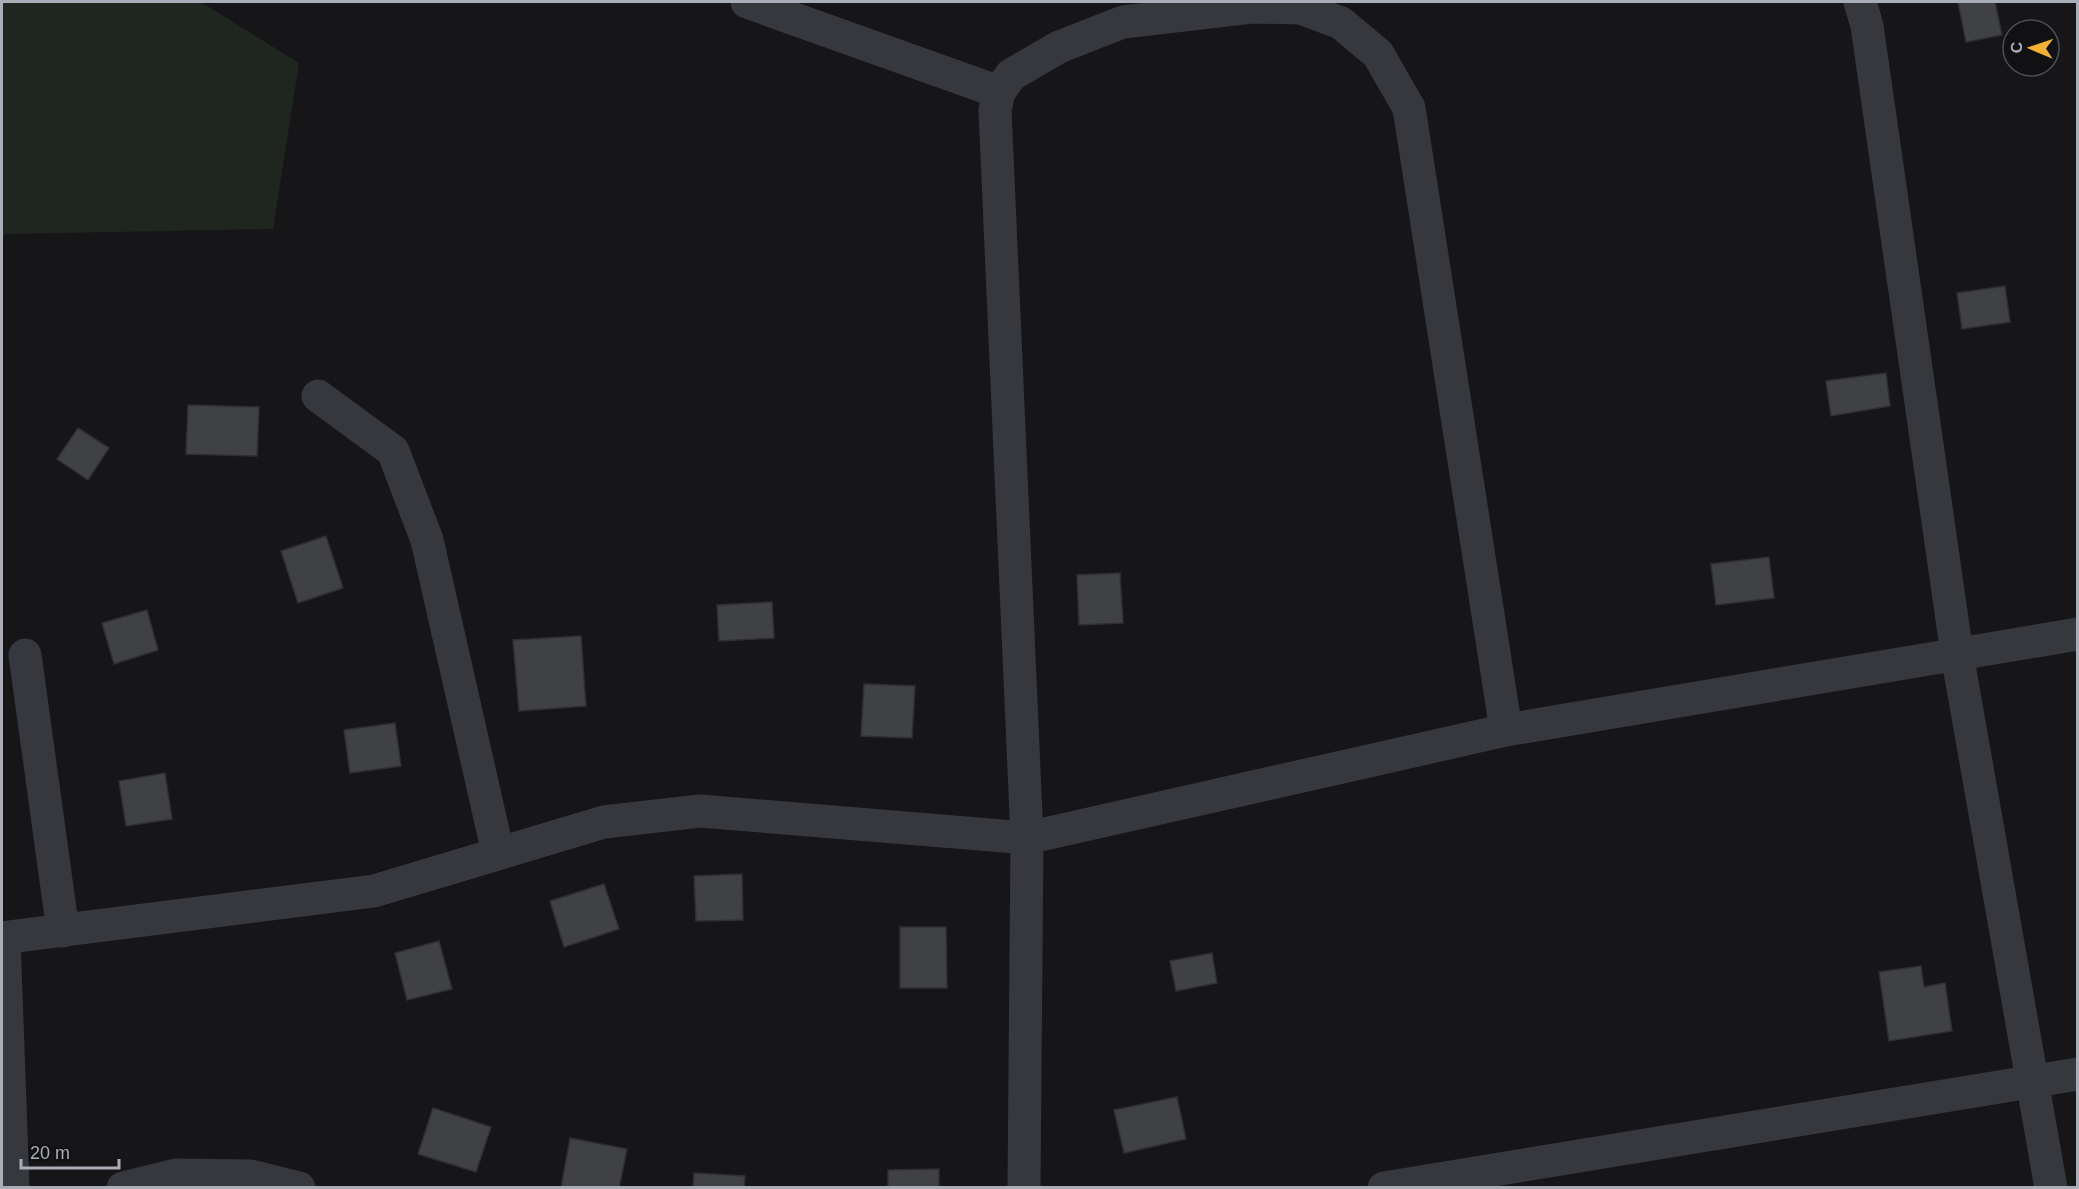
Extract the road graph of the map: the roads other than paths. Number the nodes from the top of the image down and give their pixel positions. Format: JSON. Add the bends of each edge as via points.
{"nodes":[{"id":1,"x":747,"y":2,"type":"edge"},
{"id":2,"x":1860,"y":2,"type":"edge"},
{"id":3,"x":999,"y":92,"type":"junction"},
{"id":4,"x":318,"y":396,"type":"dead end"},
{"id":5,"x":2078,"y":634,"type":"edge"},
{"id":6,"x":1957,"y":654,"type":"junction"},
{"id":7,"x":25,"y":656,"type":"dead end"},
{"id":8,"x":1506,"y":730,"type":"junction"},
{"id":9,"x":1027,"y":838,"type":"junction"},
{"id":10,"x":498,"y":853,"type":"junction"},
{"id":11,"x":63,"y":931,"type":"junction"},
{"id":12,"x":3,"y":938,"type":"edge"},
{"id":13,"x":2078,"y":1074,"type":"edge"},
{"id":14,"x":2033,"y":1081,"type":"junction"},
{"id":15,"x":1471,"y":1180,"type":"edge"},
{"id":16,"x":176,"y":1181,"type":"edge"},
{"id":17,"x":13,"y":1188,"type":"edge"},
{"id":18,"x":123,"y":1188,"type":"edge"},
{"id":19,"x":299,"y":1188,"type":"edge"},
{"id":20,"x":1024,"y":1188,"type":"edge"},
{"id":21,"x":1384,"y":1188,"type":"edge"},
{"id":22,"x":2051,"y":1188,"type":"edge"}],
"edges":[{"from":1,"to":3,"type":"street"},
{"from":2,"to":6,"type":"street"},
{"from":3,"to":8,"type":"street","via":[[1011,75],[1059,47],[1123,22],[1252,7],[1301,8],[1341,23],[1378,54],[1409,108]]},
{"from":3,"to":9,"type":"street","via":[[995,122]]},
{"from":4,"to":10,"type":"street","via":[[393,451],[427,540]]},
{"from":5,"to":6,"type":"street"},
{"from":6,"to":8,"type":"street"},
{"from":6,"to":14,"type":"street"},
{"from":7,"to":11,"type":"street"},
{"from":8,"to":9,"type":"street"},
{"from":9,"to":10,"type":"street","via":[[700,811],[603,822]]},
{"from":9,"to":20,"type":"street"},
{"from":10,"to":11,"type":"street","via":[[374,891]]},
{"from":11,"to":12,"type":"street"},
{"from":12,"to":17,"type":"street"},
{"from":13,"to":14,"type":"street"},
{"from":14,"to":15,"type":"street"},
{"from":14,"to":22,"type":"street"},
{"from":15,"to":21,"type":"street"},
{"from":16,"to":18,"type":"street"},
{"from":16,"to":19,"type":"street","via":[[251,1176]]}]}
